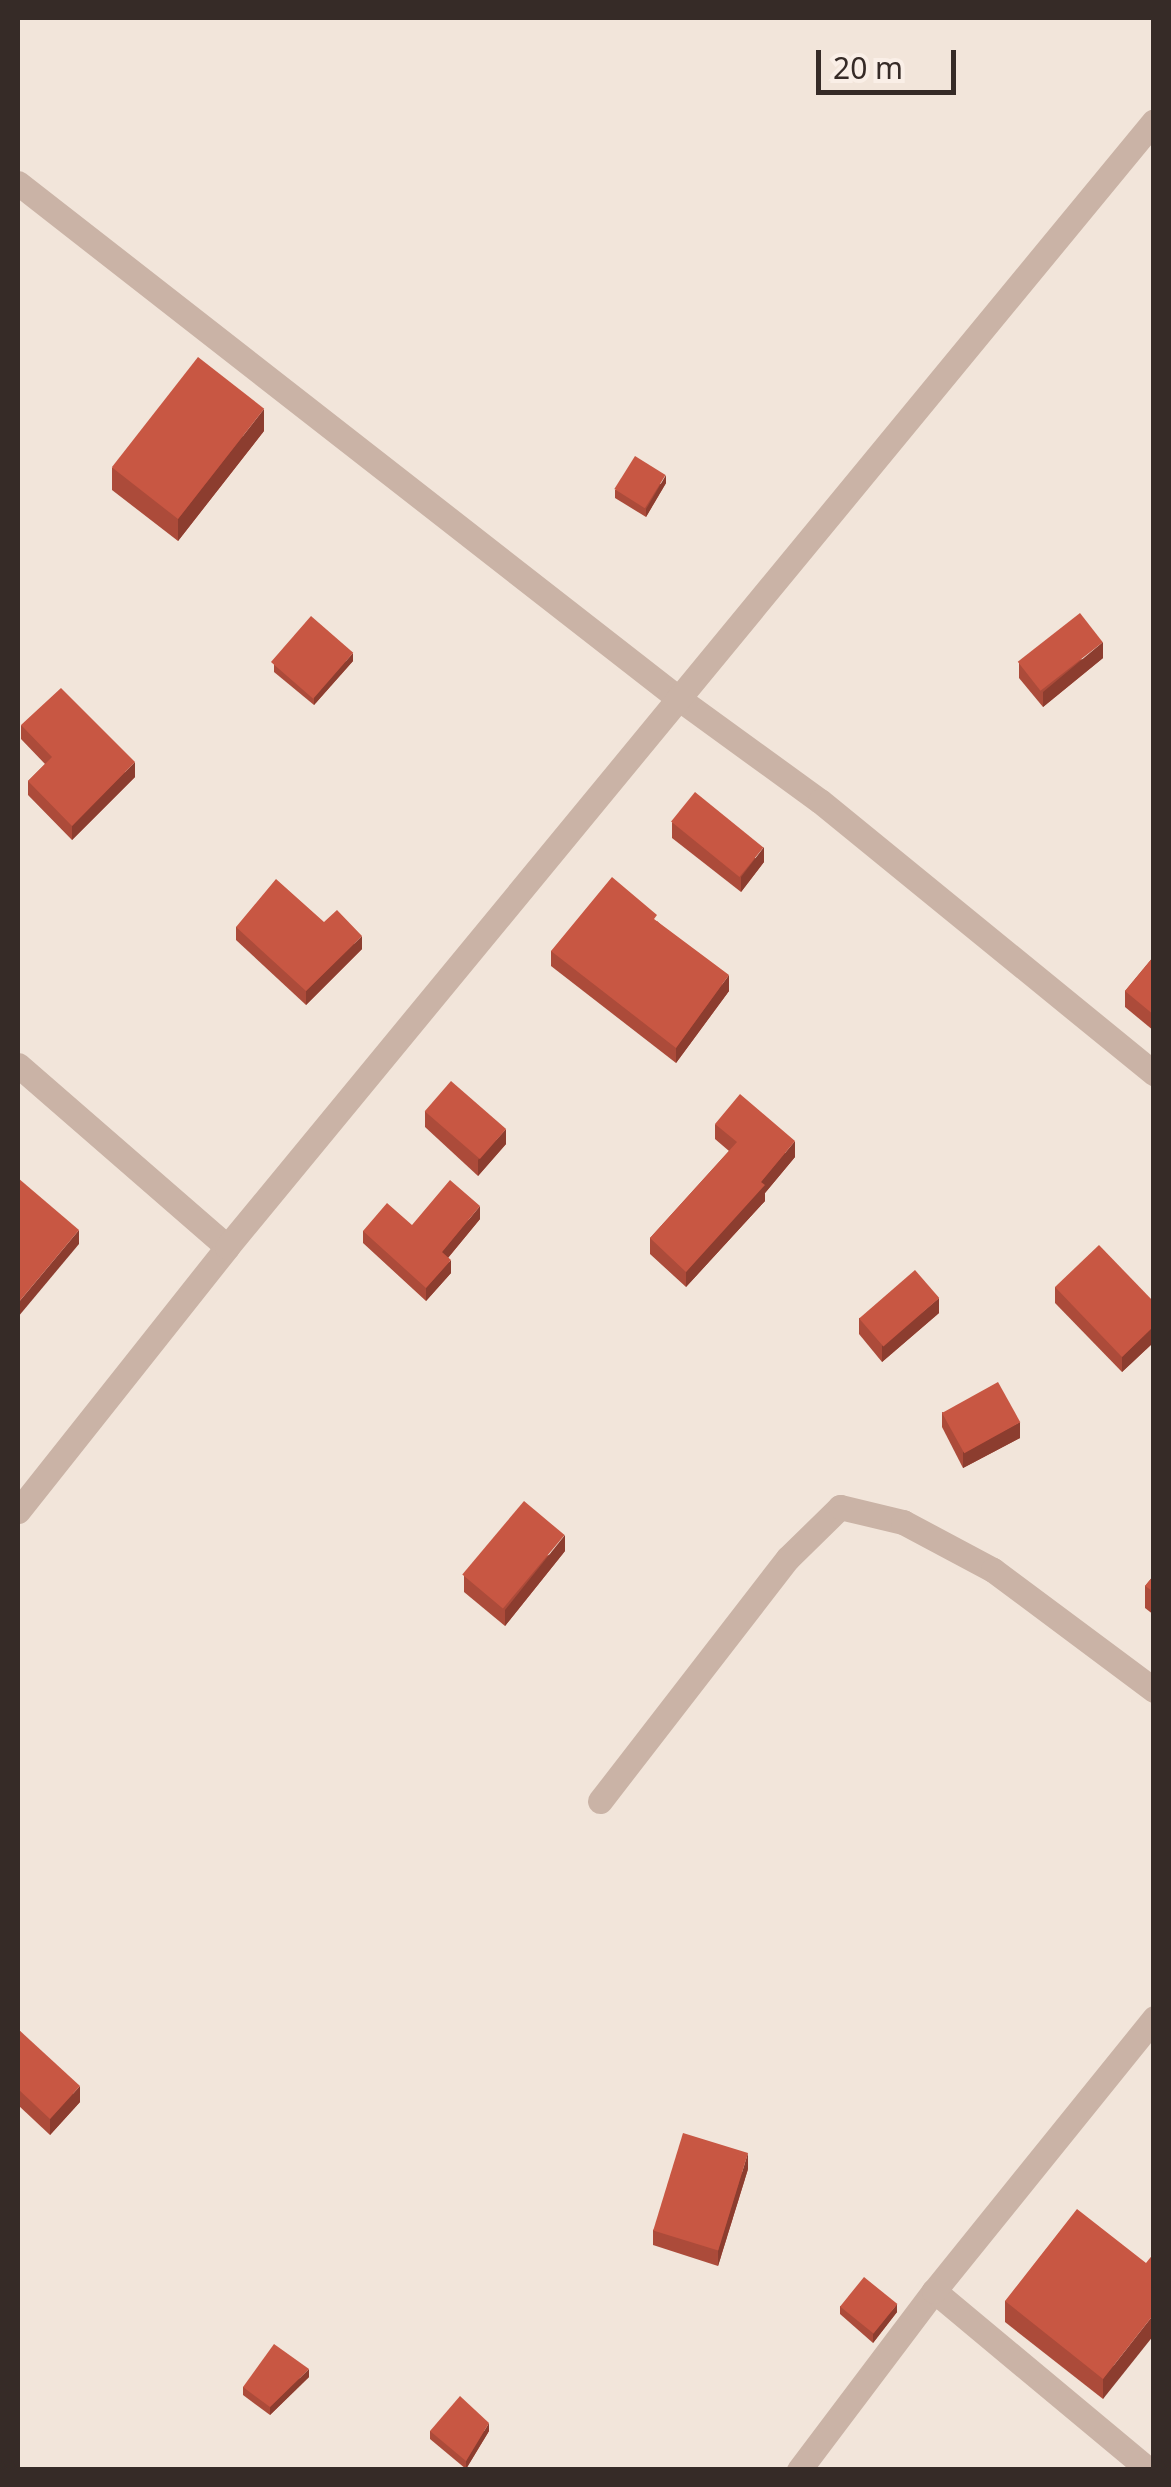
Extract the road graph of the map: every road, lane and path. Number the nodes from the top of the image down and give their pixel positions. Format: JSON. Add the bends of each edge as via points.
{"nodes":[{"id":1,"x":1154,"y":121,"type":"edge"},
{"id":2,"x":18,"y":183,"type":"edge"},
{"id":3,"x":678,"y":698,"type":"junction"},
{"id":4,"x":18,"y":1065,"type":"edge"},
{"id":5,"x":1154,"y":1073,"type":"edge"},
{"id":6,"x":227,"y":1247,"type":"junction"},
{"id":7,"x":18,"y":1511,"type":"edge"},
{"id":8,"x":1154,"y":1690,"type":"edge"},
{"id":9,"x":600,"y":1800,"type":"dead end"},
{"id":10,"x":1154,"y":2018,"type":"edge"},
{"id":11,"x":934,"y":2292,"type":"junction"},
{"id":12,"x":799,"y":2470,"type":"edge"},
{"id":13,"x":1149,"y":2470,"type":"edge"}],
"edges":[{"from":1,"to":3,"type":"street"},
{"from":2,"to":3,"type":"street"},
{"from":3,"to":5,"type":"street","via":[[820,801]]},
{"from":3,"to":6,"type":"street"},
{"from":4,"to":6,"type":"street"},
{"from":6,"to":7,"type":"street"},
{"from":8,"to":9,"type":"street","via":[[993,1570],[903,1522],[840,1507],[788,1558]]},
{"from":10,"to":11,"type":"street"},
{"from":11,"to":12,"type":"street"},
{"from":11,"to":13,"type":"street"}]}
